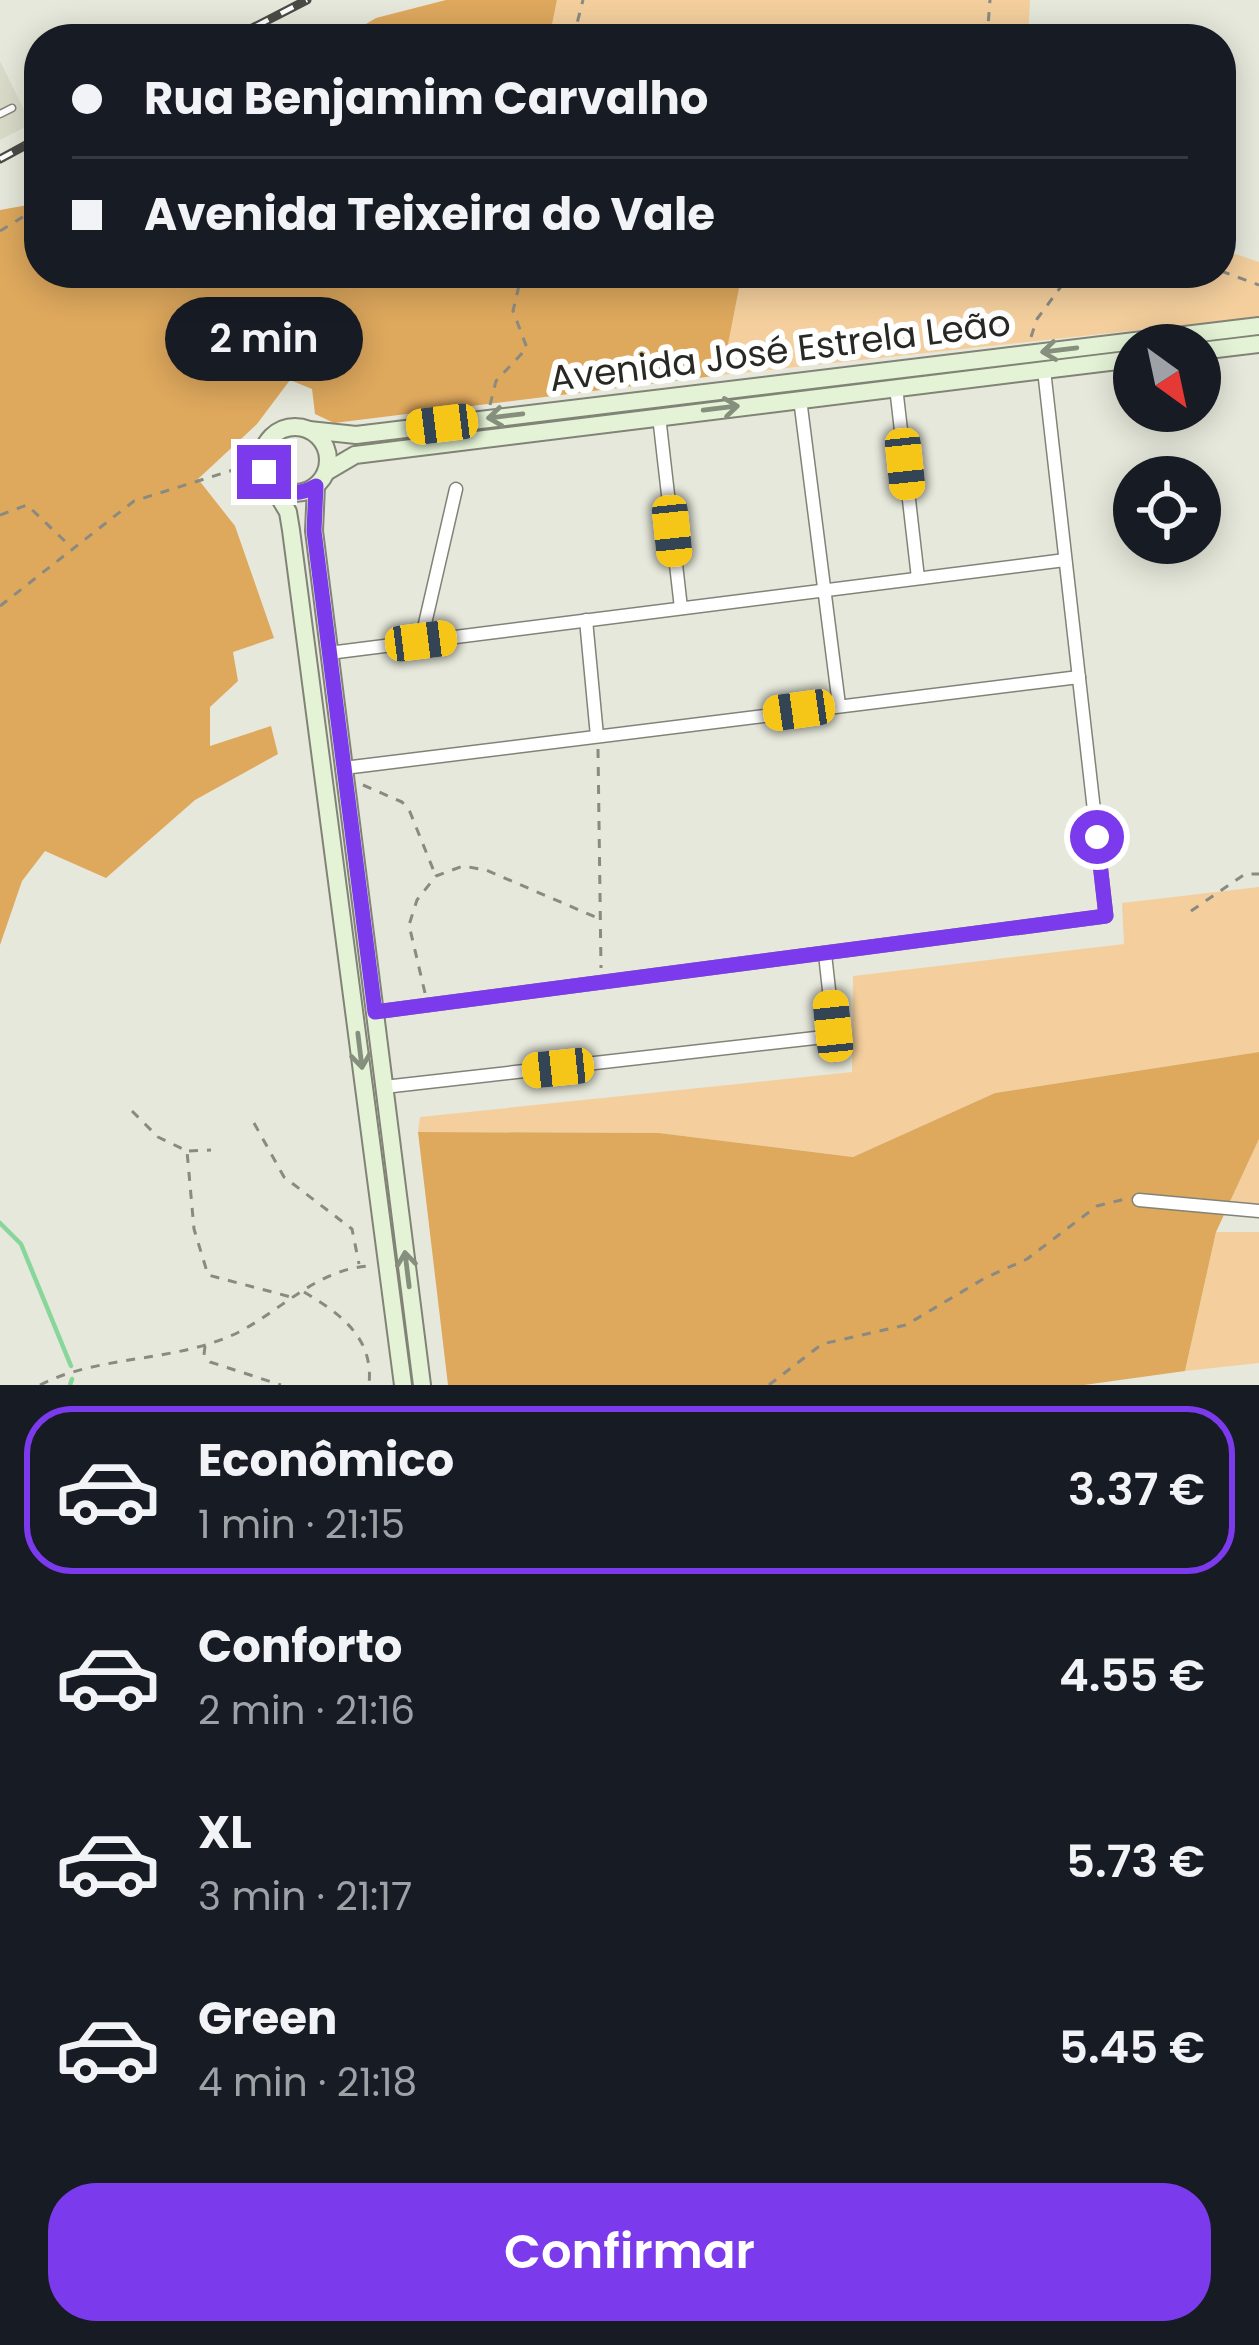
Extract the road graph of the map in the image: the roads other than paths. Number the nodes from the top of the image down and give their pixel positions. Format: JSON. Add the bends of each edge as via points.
{"nodes":[{"id":1,"x":12,"y":108,"type":"dead end"},
{"id":2,"x":0,"y":114,"type":"edge"},
{"id":3,"x":1259,"y":326,"type":"edge"},
{"id":4,"x":1259,"y":344,"type":"edge"},
{"id":5,"x":1221,"y":349,"type":"edge"},
{"id":6,"x":1113,"y":362,"type":"edge"},
{"id":7,"x":1044,"y":370,"type":"junction"},
{"id":8,"x":896,"y":387,"type":"junction"},
{"id":9,"x":800,"y":399,"type":"junction"},
{"id":10,"x":659,"y":416,"type":"junction"},
{"id":11,"x":309,"y":430,"type":"junction"},
{"id":12,"x":321,"y":479,"type":"junction"},
{"id":13,"x":270,"y":482,"type":"junction"},
{"id":14,"x":456,"y":489,"type":"dead end"},
{"id":15,"x":1065,"y":560,"type":"junction"},
{"id":16,"x":918,"y":578,"type":"junction"},
{"id":17,"x":824,"y":590,"type":"junction"},
{"id":18,"x":681,"y":608,"type":"junction"},
{"id":19,"x":586,"y":620,"type":"junction"},
{"id":20,"x":421,"y":641,"type":"junction"},
{"id":21,"x":329,"y":653,"type":"junction"},
{"id":22,"x":1078,"y":677,"type":"junction"},
{"id":23,"x":839,"y":705,"type":"junction"},
{"id":24,"x":596,"y":736,"type":"junction"},
{"id":25,"x":344,"y":772,"type":"junction"},
{"id":26,"x":825,"y":954,"type":"junction"},
{"id":27,"x":375,"y":1012,"type":"junction"},
{"id":28,"x":384,"y":1087,"type":"junction"},
{"id":29,"x":1139,"y":1200,"type":"road end"},
{"id":30,"x":1259,"y":1211,"type":"edge"},
{"id":31,"x":403,"y":1385,"type":"edge"},
{"id":32,"x":422,"y":1385,"type":"edge"}],
"edges":[{"from":1,"to":2,"type":"lane"},
{"from":3,"to":11,"type":"street","name":"Avenida José Estrela Leão","one_way":true,"via":[[356,434]]},
{"from":4,"to":5,"type":"street"},
{"from":6,"to":7,"type":"street","name":"Avenida José Estrela Leão"},
{"from":7,"to":8,"type":"street","name":"Avenida José Estrela Leão"},
{"from":7,"to":15,"type":"street"},
{"from":8,"to":9,"type":"street","name":"Avenida José Estrela Leão"},
{"from":8,"to":16,"type":"street"},
{"from":10,"to":9,"type":"street","name":"Avenida José Estrela Leão","one_way":true},
{"from":9,"to":17,"type":"street"},
{"from":10,"to":12,"type":"street","name":"Avenida José Estrela Leão","via":[[355,455]]},
{"from":10,"to":18,"type":"street"},
{"from":11,"to":12,"type":"street","via":[[327,452]]},
{"from":11,"to":13,"type":"street","via":[[287,428],[264,450]]},
{"from":12,"to":13,"type":"street","via":[[297,493]]},
{"from":12,"to":21,"type":"street","via":[[314,531]]},
{"from":13,"to":31,"type":"street","one_way":true,"via":[[291,530]]},
{"from":14,"to":20,"type":"street"},
{"from":15,"to":16,"type":"street"},
{"from":15,"to":22,"type":"street"},
{"from":16,"to":17,"type":"street"},
{"from":17,"to":18,"type":"street"},
{"from":17,"to":23,"type":"street"},
{"from":18,"to":19,"type":"street"},
{"from":19,"to":20,"type":"street"},
{"from":19,"to":24,"type":"street"},
{"from":20,"to":21,"type":"street"},
{"from":21,"to":25,"type":"street"},
{"from":22,"to":23,"type":"street"},
{"from":22,"to":26,"type":"street","via":[[1106,916]]},
{"from":23,"to":24,"type":"street"},
{"from":24,"to":25,"type":"street"},
{"from":25,"to":27,"type":"street"},
{"from":26,"to":27,"type":"street"},
{"from":26,"to":28,"type":"street","via":[[833,1026],[820,1039]]},
{"from":27,"to":28,"type":"street"},
{"from":32,"to":28,"type":"street","one_way":true},
{"from":29,"to":30,"type":"street"}]}
